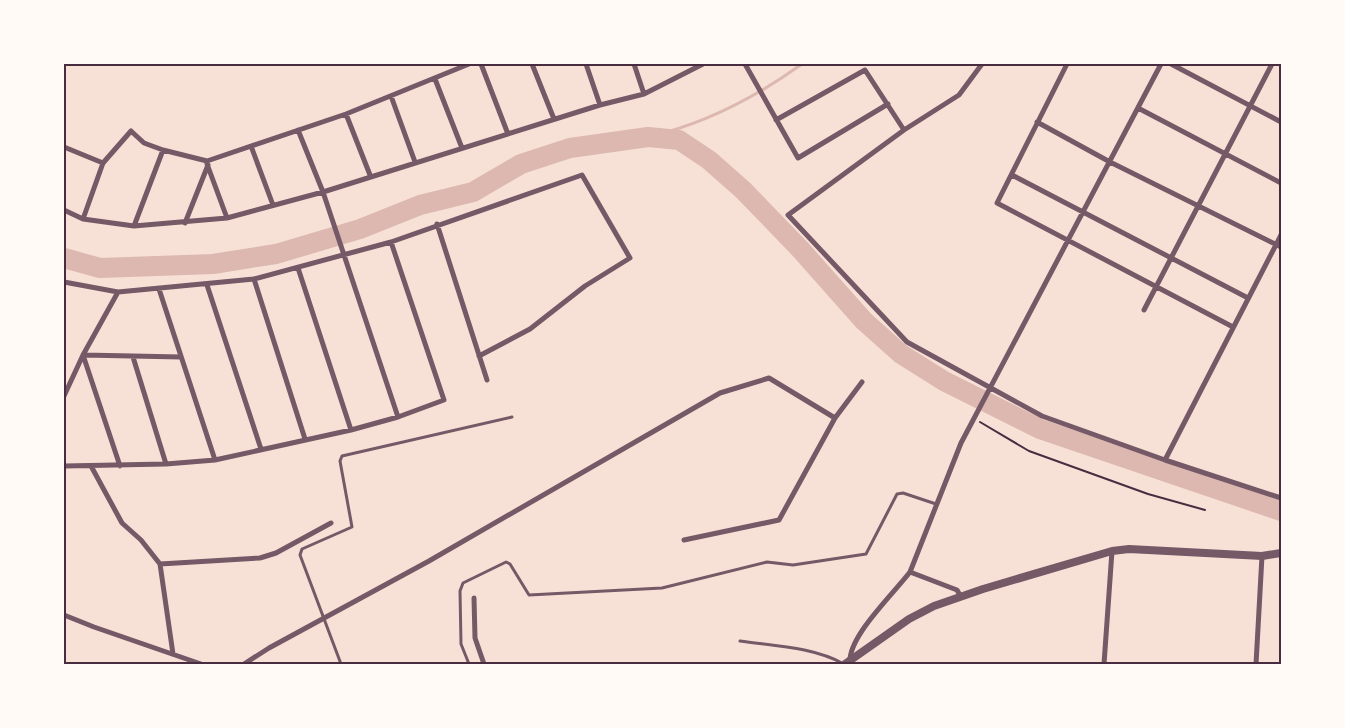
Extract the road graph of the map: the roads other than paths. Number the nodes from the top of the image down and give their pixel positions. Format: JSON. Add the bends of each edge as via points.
{"nodes":[{"id":1,"x":469,"y":64,"type":"edge"},
{"id":2,"x":481,"y":64,"type":"edge"},
{"id":3,"x":532,"y":64,"type":"edge"},
{"id":4,"x":586,"y":64,"type":"edge"},
{"id":5,"x":634,"y":64,"type":"edge"},
{"id":6,"x":704,"y":64,"type":"edge"},
{"id":7,"x":745,"y":64,"type":"edge"},
{"id":8,"x":982,"y":64,"type":"edge"},
{"id":9,"x":1067,"y":64,"type":"edge"},
{"id":10,"x":1161,"y":64,"type":"edge"},
{"id":11,"x":1170,"y":64,"type":"edge"},
{"id":12,"x":1272,"y":64,"type":"edge"},
{"id":13,"x":435,"y":79,"type":"junction"},
{"id":14,"x":644,"y":94,"type":"junction"},
{"id":15,"x":391,"y":96,"type":"junction"},
{"id":16,"x":888,"y":104,"type":"junction"},
{"id":17,"x":600,"y":105,"type":"junction"},
{"id":18,"x":1250,"y":105,"type":"junction"},
{"id":19,"x":1138,"y":108,"type":"junction"},
{"id":20,"x":346,"y":114,"type":"junction"},
{"id":21,"x":554,"y":119,"type":"junction"},
{"id":22,"x":776,"y":120,"type":"junction"},
{"id":23,"x":1037,"y":122,"type":"junction"},
{"id":24,"x":1281,"y":122,"type":"edge"},
{"id":25,"x":298,"y":130,"type":"junction"},
{"id":26,"x":904,"y":130,"type":"junction"},
{"id":27,"x":508,"y":134,"type":"junction"},
{"id":28,"x":251,"y":146,"type":"junction"},
{"id":29,"x":64,"y":147,"type":"edge"},
{"id":30,"x":462,"y":148,"type":"junction"},
{"id":31,"x":163,"y":150,"type":"junction"},
{"id":32,"x":1224,"y":154,"type":"junction"},
{"id":33,"x":415,"y":162,"type":"junction"},
{"id":34,"x":1110,"y":162,"type":"junction"},
{"id":35,"x":103,"y":163,"type":"junction"},
{"id":36,"x":207,"y":163,"type":"junction"},
{"id":37,"x":1012,"y":174,"type":"junction"},
{"id":38,"x":370,"y":175,"type":"junction"},
{"id":39,"x":1281,"y":183,"type":"edge"},
{"id":40,"x":323,"y":192,"type":"junction"},
{"id":41,"x":274,"y":205,"type":"junction"},
{"id":42,"x":1196,"y":206,"type":"junction"},
{"id":43,"x":64,"y":210,"type":"edge"},
{"id":44,"x":1083,"y":211,"type":"junction"},
{"id":45,"x":227,"y":218,"type":"junction"},
{"id":46,"x":83,"y":219,"type":"junction"},
{"id":47,"x":185,"y":222,"type":"junction"},
{"id":48,"x":437,"y":224,"type":"junction"},
{"id":49,"x":134,"y":226,"type":"junction"},
{"id":50,"x":1281,"y":235,"type":"edge"},
{"id":51,"x":1068,"y":241,"type":"junction"},
{"id":52,"x":391,"y":242,"type":"junction"},
{"id":53,"x":1279,"y":246,"type":"edge"},
{"id":54,"x":343,"y":253,"type":"junction"},
{"id":55,"x":1170,"y":257,"type":"junction"},
{"id":56,"x":298,"y":268,"type":"junction"},
{"id":57,"x":254,"y":279,"type":"junction"},
{"id":58,"x":64,"y":284,"type":"edge"},
{"id":59,"x":207,"y":285,"type":"junction"},
{"id":60,"x":1155,"y":288,"type":"junction"},
{"id":61,"x":159,"y":289,"type":"junction"},
{"id":62,"x":118,"y":292,"type":"junction"},
{"id":63,"x":1248,"y":298,"type":"junction"},
{"id":64,"x":1144,"y":310,"type":"dead end"},
{"id":65,"x":1234,"y":327,"type":"junction"},
{"id":66,"x":83,"y":355,"type":"junction"},
{"id":67,"x":479,"y":356,"type":"junction"},
{"id":68,"x":134,"y":357,"type":"junction"},
{"id":69,"x":181,"y":357,"type":"junction"},
{"id":70,"x":487,"y":380,"type":"dead end"},
{"id":71,"x":862,"y":382,"type":"dead end"},
{"id":72,"x":991,"y":387,"type":"junction"},
{"id":73,"x":64,"y":396,"type":"edge"},
{"id":74,"x":398,"y":417,"type":"junction"},
{"id":75,"x":512,"y":417,"type":"dead end"},
{"id":76,"x":835,"y":418,"type":"junction"},
{"id":77,"x":351,"y":430,"type":"junction"},
{"id":78,"x":305,"y":439,"type":"junction"},
{"id":79,"x":261,"y":449,"type":"junction"},
{"id":80,"x":215,"y":460,"type":"junction"},
{"id":81,"x":1165,"y":460,"type":"junction"},
{"id":82,"x":166,"y":464,"type":"junction"},
{"id":83,"x":64,"y":466,"type":"edge"},
{"id":84,"x":91,"y":466,"type":"junction"},
{"id":85,"x":120,"y":466,"type":"junction"},
{"id":86,"x":1281,"y":498,"type":"edge"},
{"id":87,"x":937,"y":504,"type":"junction"},
{"id":88,"x":331,"y":523,"type":"dead end"},
{"id":89,"x":684,"y":540,"type":"dead end"},
{"id":90,"x":1112,"y":551,"type":"junction"},
{"id":91,"x":1281,"y":553,"type":"edge"},
{"id":92,"x":1262,"y":556,"type":"junction"},
{"id":93,"x":160,"y":564,"type":"junction"},
{"id":94,"x":910,"y":572,"type":"junction"},
{"id":95,"x":961,"y":597,"type":"junction"},
{"id":96,"x":474,"y":598,"type":"dead end"},
{"id":97,"x":64,"y":615,"type":"edge"},
{"id":98,"x":326,"y":619,"type":"junction"},
{"id":99,"x":740,"y":641,"type":"dead end"},
{"id":100,"x":173,"y":654,"type":"junction"},
{"id":101,"x":846,"y":663,"type":"edge"},
{"id":102,"x":201,"y":664,"type":"edge"},
{"id":103,"x":244,"y":664,"type":"edge"},
{"id":104,"x":341,"y":664,"type":"edge"},
{"id":105,"x":469,"y":664,"type":"edge"},
{"id":106,"x":484,"y":664,"type":"edge"},
{"id":107,"x":583,"y":664,"type":"edge"},
{"id":108,"x":668,"y":664,"type":"edge"},
{"id":109,"x":1104,"y":664,"type":"edge"},
{"id":110,"x":1256,"y":664,"type":"edge"}],
"edges":[{"from":1,"to":13,"type":"street"},
{"from":2,"to":27,"type":"street"},
{"from":3,"to":21,"type":"street"},
{"from":4,"to":17,"type":"street"},
{"from":5,"to":14,"type":"street"},
{"from":6,"to":14,"type":"street"},
{"from":7,"to":22,"type":"street"},
{"from":8,"to":26,"type":"street","via":[[959,95]]},
{"from":9,"to":23,"type":"street"},
{"from":10,"to":19,"type":"street"},
{"from":11,"to":18,"type":"street"},
{"from":12,"to":18,"type":"street"},
{"from":13,"to":15,"type":"street"},
{"from":13,"to":30,"type":"street"},
{"from":14,"to":17,"type":"street"},
{"from":15,"to":20,"type":"street"},
{"from":15,"to":33,"type":"street"},
{"from":16,"to":22,"type":"street","via":[[865,70]]},
{"from":16,"to":22,"type":"street","via":[[798,158]]},
{"from":16,"to":26,"type":"street"},
{"from":17,"to":21,"type":"street"},
{"from":18,"to":24,"type":"street"},
{"from":18,"to":32,"type":"street"},
{"from":19,"to":32,"type":"street"},
{"from":19,"to":34,"type":"street"},
{"from":20,"to":25,"type":"street"},
{"from":20,"to":38,"type":"street"},
{"from":21,"to":27,"type":"street"},
{"from":23,"to":34,"type":"street"},
{"from":23,"to":37,"type":"street"},
{"from":25,"to":28,"type":"street"},
{"from":25,"to":40,"type":"street"},
{"from":26,"to":72,"type":"street","via":[[788,215],[907,342]]},
{"from":27,"to":30,"type":"street"},
{"from":28,"to":36,"type":"street"},
{"from":28,"to":41,"type":"street"},
{"from":29,"to":35,"type":"street"},
{"from":30,"to":33,"type":"street"},
{"from":31,"to":35,"type":"street","via":[[144,143],[131,131]]},
{"from":31,"to":36,"type":"street"},
{"from":31,"to":49,"type":"street"},
{"from":32,"to":39,"type":"street"},
{"from":32,"to":42,"type":"street"},
{"from":33,"to":38,"type":"street"},
{"from":34,"to":42,"type":"street"},
{"from":34,"to":44,"type":"street"},
{"from":35,"to":46,"type":"street"},
{"from":36,"to":45,"type":"street"},
{"from":36,"to":47,"type":"street"},
{"from":37,"to":44,"type":"street"},
{"from":37,"to":51,"type":"street","via":[[997,203]]},
{"from":38,"to":40,"type":"street"},
{"from":40,"to":41,"type":"street"},
{"from":40,"to":54,"type":"street"},
{"from":41,"to":45,"type":"street"},
{"from":42,"to":53,"type":"street"},
{"from":42,"to":55,"type":"street"},
{"from":43,"to":46,"type":"street"},
{"from":44,"to":51,"type":"street"},
{"from":44,"to":55,"type":"street"},
{"from":45,"to":47,"type":"street"},
{"from":46,"to":49,"type":"street"},
{"from":47,"to":49,"type":"street"},
{"from":48,"to":52,"type":"street"},
{"from":48,"to":67,"type":"street"},
{"from":48,"to":67,"type":"street","via":[[582,175],[630,258],[585,286],[530,329]]},
{"from":50,"to":53,"type":"street"},
{"from":51,"to":60,"type":"street"},
{"from":51,"to":72,"type":"street"},
{"from":52,"to":54,"type":"street"},
{"from":52,"to":74,"type":"street","via":[[444,400]]},
{"from":53,"to":63,"type":"street"},
{"from":54,"to":56,"type":"street"},
{"from":54,"to":74,"type":"street"},
{"from":55,"to":60,"type":"street"},
{"from":55,"to":63,"type":"street"},
{"from":56,"to":57,"type":"street"},
{"from":56,"to":77,"type":"street"},
{"from":57,"to":59,"type":"street"},
{"from":57,"to":78,"type":"street"},
{"from":58,"to":62,"type":"street"},
{"from":59,"to":61,"type":"street"},
{"from":59,"to":79,"type":"street"},
{"from":60,"to":64,"type":"street"},
{"from":60,"to":65,"type":"street"},
{"from":61,"to":62,"type":"street"},
{"from":61,"to":69,"type":"street"},
{"from":62,"to":66,"type":"street"},
{"from":63,"to":65,"type":"street"},
{"from":65,"to":81,"type":"street"},
{"from":66,"to":68,"type":"street"},
{"from":66,"to":73,"type":"street"},
{"from":66,"to":85,"type":"street"},
{"from":67,"to":70,"type":"street"},
{"from":68,"to":69,"type":"street"},
{"from":68,"to":82,"type":"street"},
{"from":69,"to":80,"type":"street"},
{"from":71,"to":76,"type":"street"},
{"from":72,"to":81,"type":"street","via":[[1042,416]]},
{"from":72,"to":87,"type":"street","via":[[961,443]]},
{"from":74,"to":77,"type":"street"},
{"from":75,"to":98,"type":"lane","via":[[342,456],[340,462],[352,527],[302,549],[300,555]]},
{"from":76,"to":89,"type":"street","via":[[779,520]]},
{"from":76,"to":98,"type":"street","via":[[769,378],[720,393]]},
{"from":77,"to":78,"type":"street"},
{"from":78,"to":79,"type":"street"},
{"from":79,"to":80,"type":"street"},
{"from":80,"to":82,"type":"street"},
{"from":81,"to":86,"type":"street"},
{"from":82,"to":85,"type":"street"},
{"from":83,"to":84,"type":"street"},
{"from":84,"to":85,"type":"street"},
{"from":84,"to":93,"type":"street","via":[[122,523]]},
{"from":87,"to":94,"type":"street"},
{"from":87,"to":105,"type":"lane","via":[[897,494],[866,554],[793,565],[766,562],[662,588],[529,595],[506,562],[463,583],[460,590],[461,644]]},
{"from":88,"to":93,"type":"street","via":[[276,553],[260,558]]},
{"from":90,"to":92,"type":"street","via":[[1128,549]]},
{"from":90,"to":95,"type":"street"},
{"from":90,"to":109,"type":"street"},
{"from":91,"to":92,"type":"street"},
{"from":92,"to":110,"type":"street"},
{"from":93,"to":100,"type":"street"},
{"from":94,"to":95,"type":"street","via":[[957,590]]},
{"from":94,"to":101,"type":"street","via":[[865,628]]},
{"from":95,"to":101,"type":"street","via":[[909,619]]},
{"from":96,"to":106,"type":"street","via":[[475,638]]},
{"from":97,"to":100,"type":"street"},
{"from":98,"to":103,"type":"street"},
{"from":98,"to":104,"type":"lane"},
{"from":99,"to":101,"type":"lane","via":[[806,650]]},
{"from":100,"to":102,"type":"street"},
{"from":107,"to":108,"type":"lane"}]}
